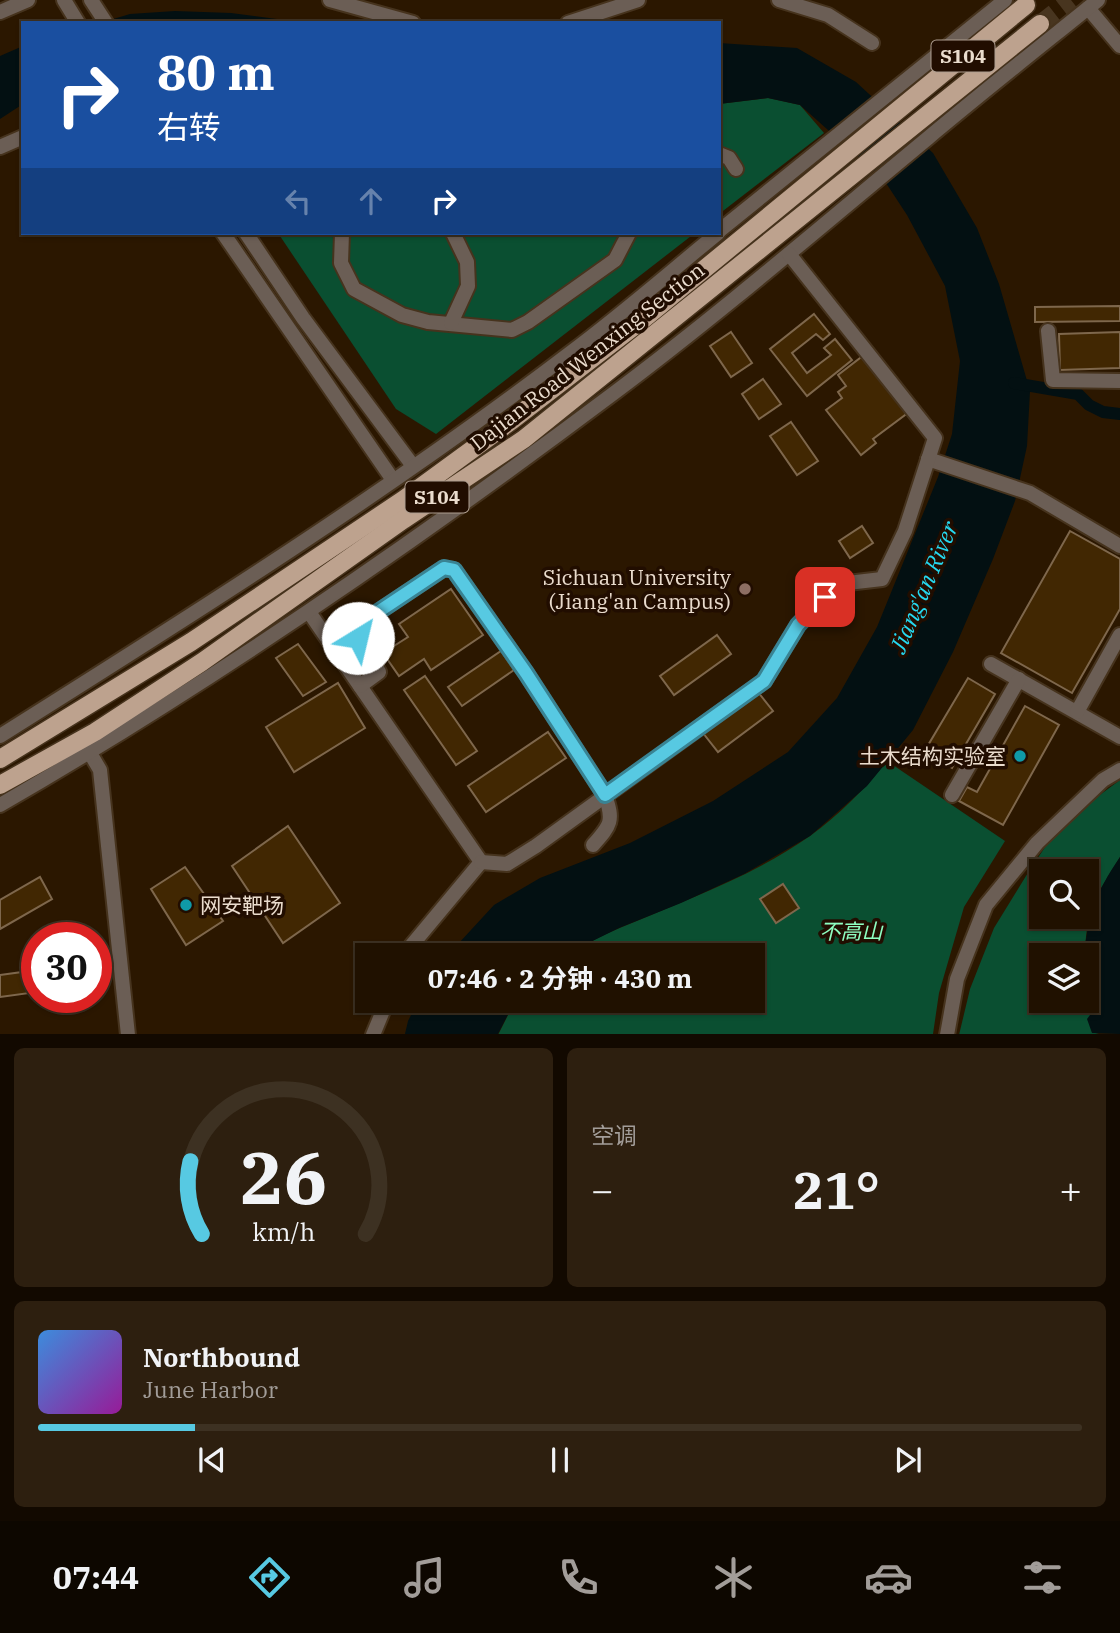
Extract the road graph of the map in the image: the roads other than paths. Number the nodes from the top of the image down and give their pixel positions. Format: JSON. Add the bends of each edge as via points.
{"nodes":[{"id":1,"x":28,"y":0,"type":"edge"},
{"id":2,"x":64,"y":0,"type":"edge"},
{"id":3,"x":330,"y":0,"type":"edge"},
{"id":4,"x":638,"y":0,"type":"edge"},
{"id":5,"x":779,"y":0,"type":"edge"},
{"id":6,"x":1004,"y":0,"type":"edge"},
{"id":7,"x":94,"y":4,"type":"edge"},
{"id":8,"x":1093,"y":4,"type":"edge"},
{"id":9,"x":1026,"y":5,"type":"dead end"},
{"id":10,"x":0,"y":12,"type":"edge"},
{"id":11,"x":77,"y":21,"type":"edge"},
{"id":12,"x":105,"y":21,"type":"edge"},
{"id":13,"x":406,"y":21,"type":"edge"},
{"id":14,"x":574,"y":21,"type":"edge"},
{"id":15,"x":1040,"y":24,"type":"tunnel mouth"},
{"id":16,"x":872,"y":43,"type":"dead end"},
{"id":17,"x":1120,"y":46,"type":"edge"},
{"id":18,"x":21,"y":138,"type":"edge"},
{"id":19,"x":0,"y":147,"type":"edge"},
{"id":20,"x":721,"y":154,"type":"edge"},
{"id":21,"x":736,"y":169,"type":"dead end"},
{"id":22,"x":721,"y":230,"type":"edge"},
{"id":23,"x":224,"y":235,"type":"edge"},
{"id":24,"x":247,"y":235,"type":"edge"},
{"id":25,"x":342,"y":235,"type":"edge"},
{"id":26,"x":454,"y":235,"type":"edge"},
{"id":27,"x":628,"y":235,"type":"edge"},
{"id":28,"x":714,"y":235,"type":"edge"},
{"id":29,"x":789,"y":254,"type":"junction"},
{"id":30,"x":451,"y":323,"type":"junction"},
{"id":31,"x":1048,"y":331,"type":"dead end"},
{"id":32,"x":1120,"y":381,"type":"edge"},
{"id":33,"x":928,"y":460,"type":"junction"},
{"id":34,"x":413,"y":466,"type":"junction"},
{"id":35,"x":393,"y":480,"type":"junction"},
{"id":36,"x":1120,"y":546,"type":"edge"},
{"id":37,"x":309,"y":612,"type":"junction"},
{"id":38,"x":1120,"y":635,"type":"edge"},
{"id":39,"x":991,"y":664,"type":"dead end"},
{"id":40,"x":1018,"y":679,"type":"junction"},
{"id":41,"x":360,"y":686,"type":"junction"},
{"id":42,"x":1077,"y":712,"type":"junction"},
{"id":43,"x":0,"y":736,"type":"edge"},
{"id":44,"x":1120,"y":737,"type":"edge"},
{"id":45,"x":90,"y":753,"type":"junction"},
{"id":46,"x":0,"y":760,"type":"edge"},
{"id":47,"x":1120,"y":770,"type":"edge"},
{"id":48,"x":0,"y":785,"type":"edge"},
{"id":49,"x":605,"y":795,"type":"junction"},
{"id":50,"x":952,"y":795,"type":"dead end"},
{"id":51,"x":0,"y":805,"type":"edge"},
{"id":52,"x":593,"y":845,"type":"dead end"},
{"id":53,"x":481,"y":862,"type":"junction"},
{"id":54,"x":414,"y":943,"type":"edge"},
{"id":55,"x":382,"y":1013,"type":"edge"},
{"id":56,"x":128,"y":1034,"type":"edge"},
{"id":57,"x":373,"y":1034,"type":"edge"},
{"id":58,"x":947,"y":1034,"type":"edge"}],
"edges":[{"from":1,"to":10,"type":"street"},
{"from":2,"to":11,"type":"street"},
{"from":3,"to":13,"type":"street"},
{"from":4,"to":14,"type":"street"},
{"from":5,"to":16,"type":"street","via":[[828,15]]},
{"from":6,"to":22,"type":"street"},
{"from":7,"to":12,"type":"street"},
{"from":8,"to":17,"type":"street"},
{"from":8,"to":29,"type":"street"},
{"from":9,"to":46,"type":"main road","name":"Dajian Road Wenxing Section","number":"S104","via":[[646,317],[511,421],[403,500],[191,642]]},
{"from":15,"to":48,"type":"main road","name":"Dajian Road Wenxing Section","number":"S104","via":[[524,439],[202,662],[88,736]]},
{"from":18,"to":19,"type":"street"},
{"from":20,"to":21,"type":"street"},
{"from":23,"to":35,"type":"street"},
{"from":24,"to":34,"type":"street"},
{"from":25,"to":30,"type":"street","via":[[341,263],[354,289],[402,315]]},
{"from":26,"to":30,"type":"street","via":[[467,262],[468,286]]},
{"from":27,"to":30,"type":"street","via":[[615,260],[528,323],[512,330]]},
{"from":28,"to":34,"type":"street","via":[[570,353]]},
{"from":29,"to":33,"type":"street","via":[[935,438]]},
{"from":29,"to":37,"type":"street","via":[[617,391]]},
{"from":31,"to":32,"type":"street","via":[[1053,380]]},
{"from":33,"to":36,"type":"street","via":[[1030,494]]},
{"from":33,"to":49,"type":"street","via":[[905,531],[881,579],[839,584],[798,625],[764,681]]},
{"from":34,"to":35,"type":"street"},
{"from":35,"to":43,"type":"street","via":[[244,582]]},
{"from":37,"to":41,"type":"street"},
{"from":37,"to":45,"type":"street"},
{"from":38,"to":42,"type":"street"},
{"from":39,"to":40,"type":"street"},
{"from":40,"to":42,"type":"street"},
{"from":40,"to":50,"type":"street"},
{"from":41,"to":49,"type":"street","via":[[379,672],[358,638],[363,622],[444,568],[454,570]]},
{"from":41,"to":53,"type":"street"},
{"from":42,"to":44,"type":"street"},
{"from":45,"to":51,"type":"street"},
{"from":45,"to":56,"type":"street","via":[[100,770]]},
{"from":47,"to":58,"type":"street","via":[[1103,780],[1037,843],[986,905],[957,979]]},
{"from":49,"to":52,"type":"street","via":[[612,816]]},
{"from":49,"to":53,"type":"street","via":[[507,864]]},
{"from":53,"to":54,"type":"street"},
{"from":55,"to":57,"type":"street"}]}
